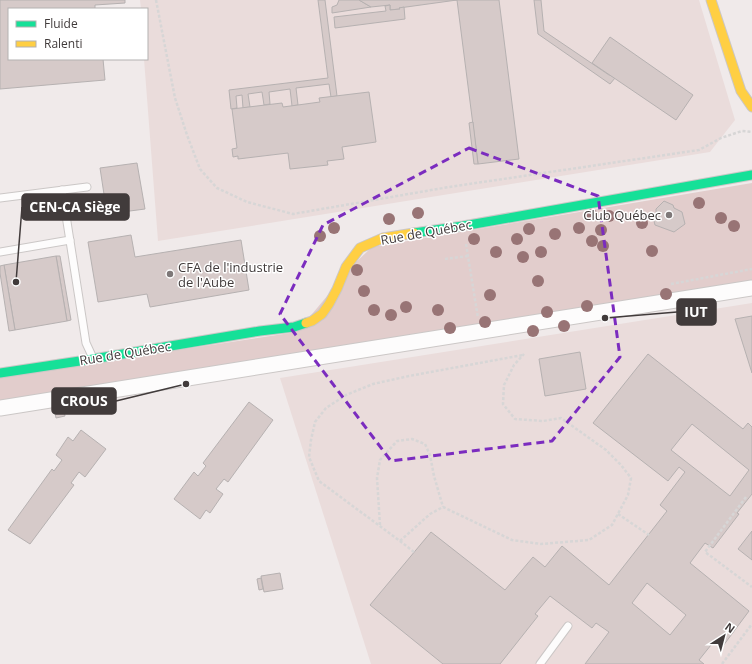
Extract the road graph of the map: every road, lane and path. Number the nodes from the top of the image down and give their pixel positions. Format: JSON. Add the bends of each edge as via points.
{"nodes":[{"id":1,"x":156,"y":0,"type":"edge"},
{"id":2,"x":711,"y":0,"type":"edge"},
{"id":3,"x":752,"y":107,"type":"edge"},
{"id":4,"x":752,"y":132,"type":"edge"},
{"id":5,"x":752,"y":175,"type":"edge"},
{"id":6,"x":87,"y":186,"type":"dead end"},
{"id":7,"x":62,"y":190,"type":"junction"},
{"id":8,"x":0,"y":198,"type":"edge"},
{"id":9,"x":463,"y":226,"type":"junction"},
{"id":10,"x":70,"y":240,"type":"junction"},
{"id":11,"x":0,"y":252,"type":"edge"},
{"id":12,"x":468,"y":256,"type":"junction"},
{"id":13,"x":445,"y":259,"type":"dead end"},
{"id":14,"x":752,"y":288,"type":"edge"},
{"id":15,"x":478,"y":319,"type":"dead end"},
{"id":16,"x":93,"y":359,"type":"junction"},
{"id":17,"x":0,"y":373,"type":"edge"},
{"id":18,"x":0,"y":408,"type":"edge"},
{"id":19,"x":746,"y":497,"type":"dead end"},
{"id":20,"x":443,"y":507,"type":"junction"},
{"id":21,"x":618,"y":514,"type":"junction"},
{"id":22,"x":380,"y":526,"type":"junction"},
{"id":23,"x":649,"y":535,"type":"dead end"},
{"id":24,"x":400,"y":540,"type":"junction"},
{"id":25,"x":414,"y":552,"type":"dead end"},
{"id":26,"x":752,"y":587,"type":"edge"},
{"id":27,"x":752,"y":624,"type":"edge"},
{"id":28,"x":568,"y":626,"type":"dead end"},
{"id":29,"x":540,"y":664,"type":"edge"},
{"id":30,"x":722,"y":664,"type":"edge"}],
"edges":[{"from":1,"to":4,"type":"path","via":[[175,98],[200,169],[218,188],[247,202],[293,214],[449,187],[699,150],[742,131]]},
{"from":2,"to":3,"type":"street","via":[[741,91]]},
{"from":5,"to":9,"type":"street","name":"Rue de Québec"},
{"from":6,"to":7,"type":"lane"},
{"from":7,"to":8,"type":"lane"},
{"from":7,"to":10,"type":"lane"},
{"from":9,"to":12,"type":"path"},
{"from":9,"to":16,"type":"street","name":"Rue de Québec","via":[[383,238],[360,248],[346,267],[330,304],[322,314],[294,328],[256,331]]},
{"from":10,"to":11,"type":"lane"},
{"from":10,"to":16,"type":"lane","via":[[86,342]]},
{"from":12,"to":13,"type":"path"},
{"from":12,"to":15,"type":"path"},
{"from":14,"to":18,"type":"street"},
{"from":16,"to":17,"type":"street","name":"Rue de Québec"},
{"from":19,"to":26,"type":"path","via":[[705,552]]},
{"from":20,"to":21,"type":"path","via":[[512,540],[541,544],[589,540],[612,525]]},
{"from":20,"to":22,"type":"path","via":[[425,444],[412,439],[397,441],[380,460],[377,478]]},
{"from":20,"to":24,"type":"path","via":[[430,514]]},
{"from":21,"to":22,"type":"path","via":[[628,495],[631,478],[606,450],[561,418],[543,421],[515,419],[503,404],[504,385],[514,365],[524,354],[372,384],[346,395],[326,408],[315,422],[309,457],[319,481]]},
{"from":21,"to":23,"type":"path"},
{"from":22,"to":24,"type":"path"},
{"from":24,"to":25,"type":"path"},
{"from":27,"to":30,"type":"path"},
{"from":28,"to":29,"type":"lane"}]}
